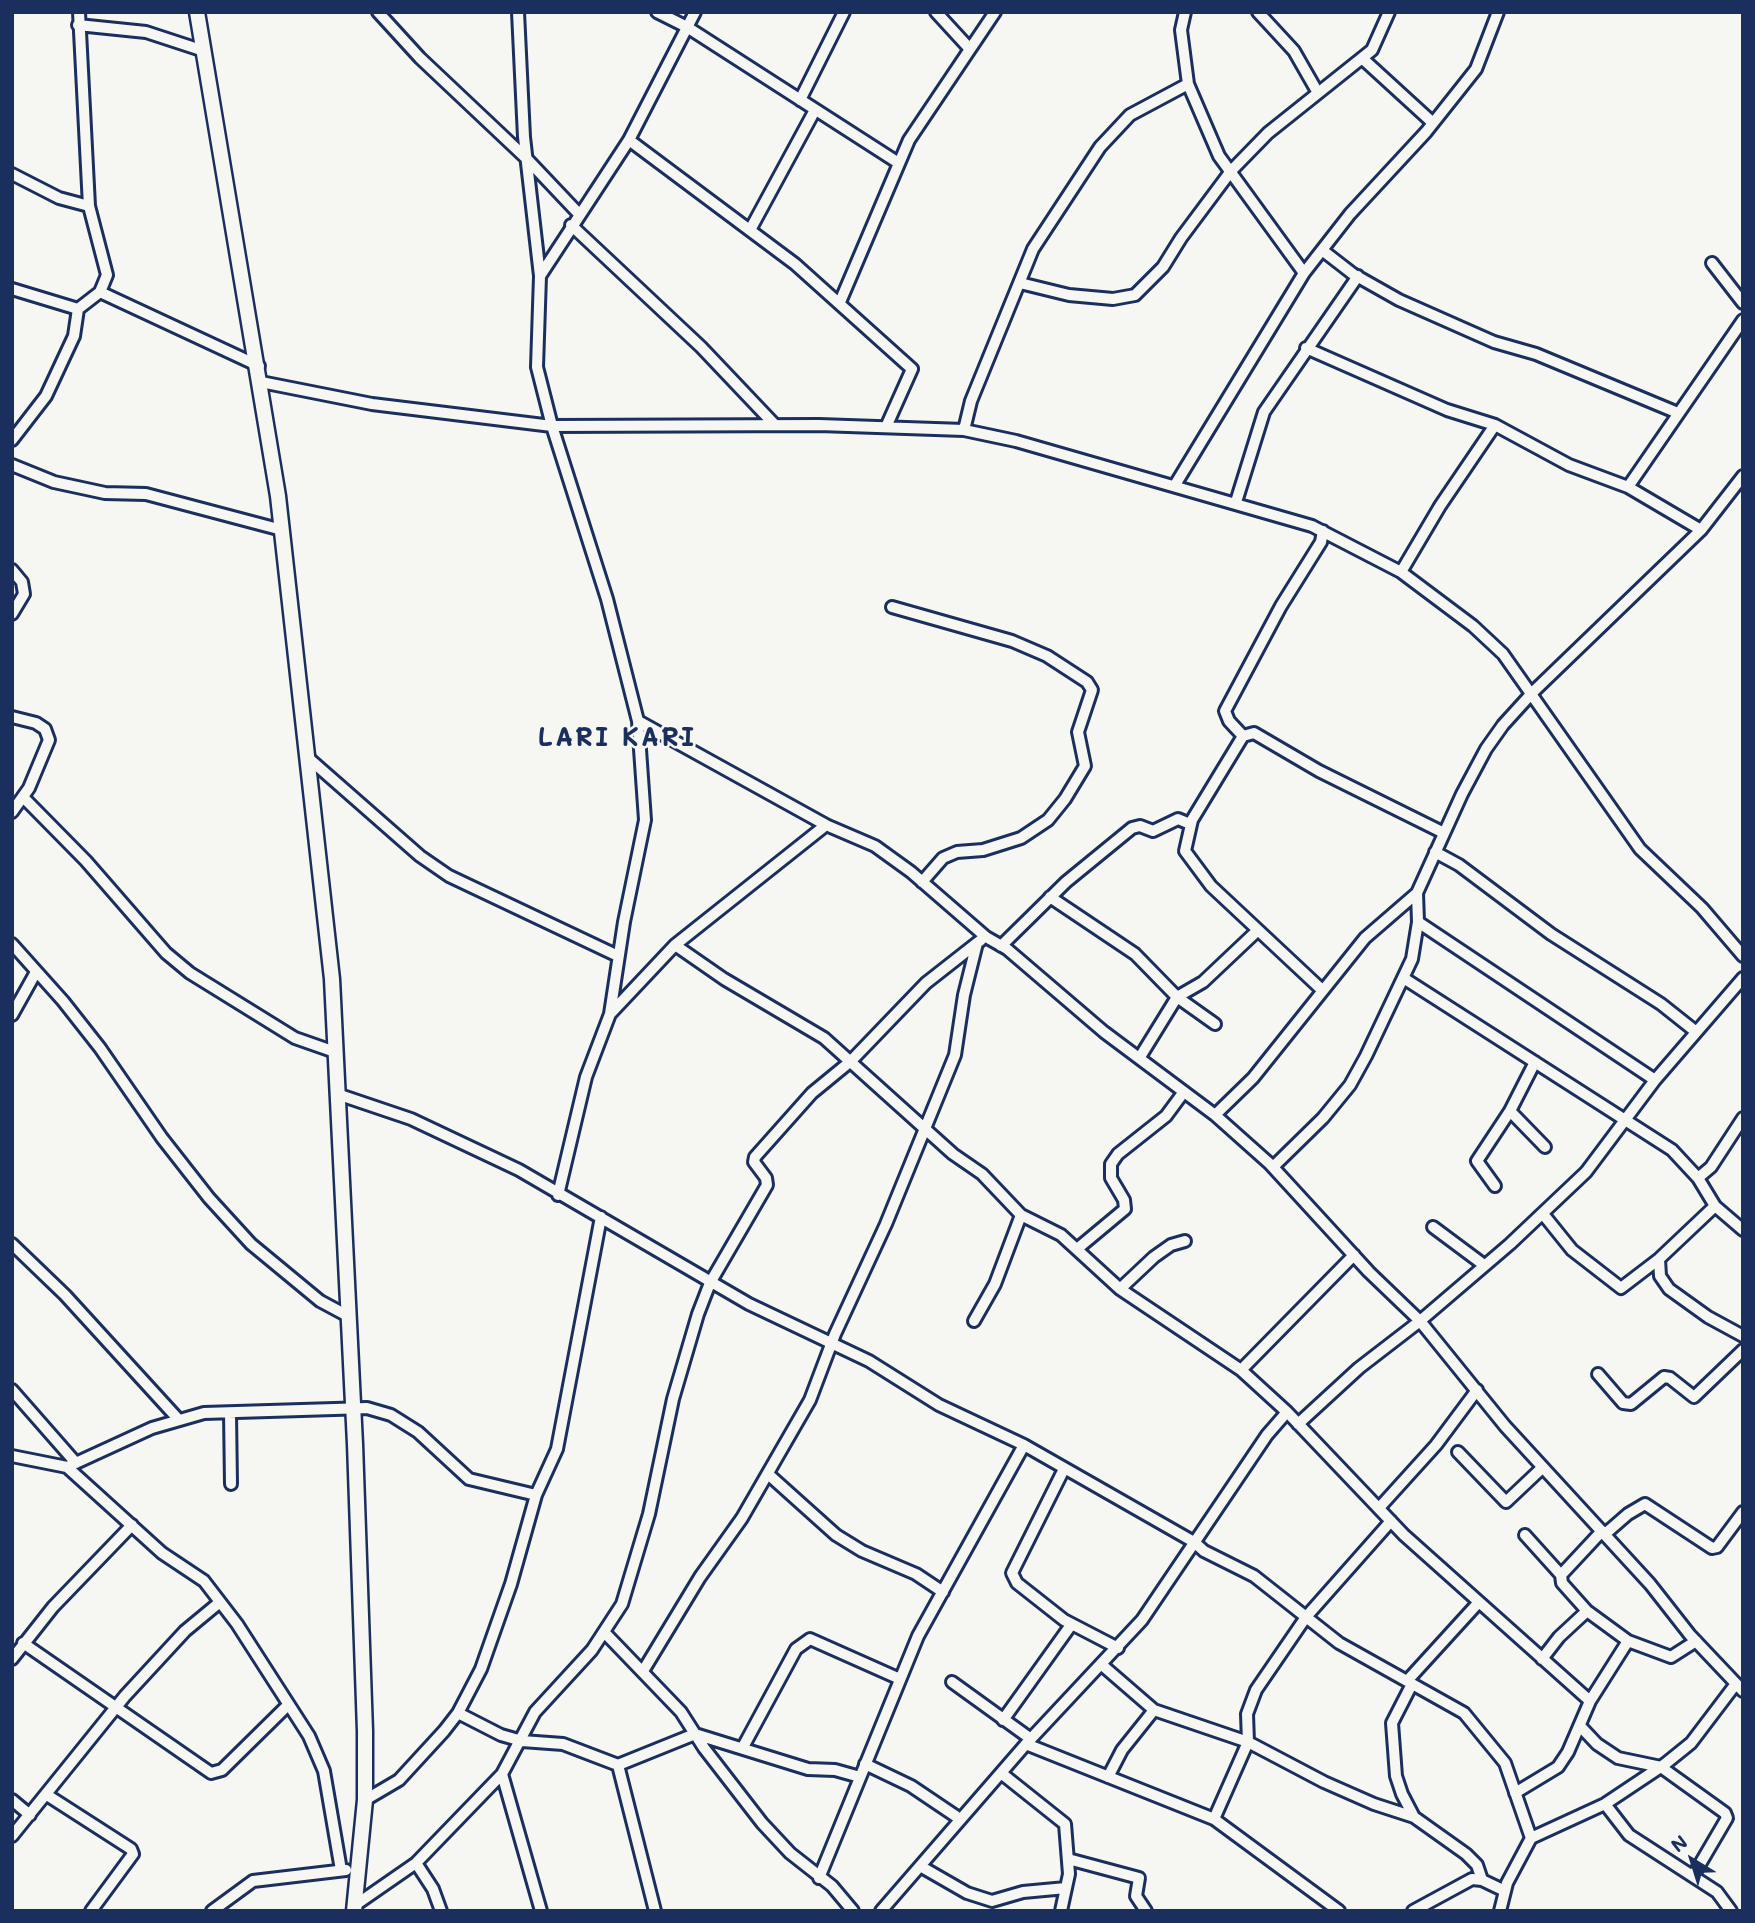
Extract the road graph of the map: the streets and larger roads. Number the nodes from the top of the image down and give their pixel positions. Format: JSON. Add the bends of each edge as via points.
{"nodes":[{"id":1,"x":79,"y":12,"type":"edge"},
{"id":2,"x":197,"y":12,"type":"edge"},
{"id":3,"x":378,"y":12,"type":"edge"},
{"id":4,"x":518,"y":12,"type":"edge"},
{"id":5,"x":657,"y":12,"type":"edge"},
{"id":6,"x":695,"y":12,"type":"edge"},
{"id":7,"x":844,"y":12,"type":"edge"},
{"id":8,"x":936,"y":12,"type":"edge"},
{"id":9,"x":995,"y":12,"type":"edge"},
{"id":10,"x":1185,"y":12,"type":"edge"},
{"id":11,"x":1258,"y":12,"type":"edge"},
{"id":12,"x":1390,"y":12,"type":"edge"},
{"id":13,"x":1498,"y":12,"type":"edge"},
{"id":14,"x":78,"y":25,"type":"junction"},
{"id":15,"x":687,"y":27,"type":"junction"},
{"id":16,"x":969,"y":48,"type":"junction"},
{"id":17,"x":204,"y":51,"type":"junction"},
{"id":18,"x":1363,"y":59,"type":"junction"},
{"id":19,"x":1188,"y":84,"type":"junction"},
{"id":20,"x":1318,"y":93,"type":"junction"},
{"id":21,"x":800,"y":100,"type":"junction"},
{"id":22,"x":815,"y":110,"type":"junction"},
{"id":23,"x":1433,"y":123,"type":"junction"},
{"id":24,"x":629,"y":140,"type":"junction"},
{"id":25,"x":526,"y":158,"type":"junction"},
{"id":26,"x":897,"y":162,"type":"junction"},
{"id":27,"x":1231,"y":171,"type":"junction"},
{"id":28,"x":12,"y":174,"type":"edge"},
{"id":29,"x":89,"y":206,"type":"junction"},
{"id":30,"x":579,"y":214,"type":"junction"},
{"id":31,"x":572,"y":225,"type":"junction"},
{"id":32,"x":750,"y":230,"type":"junction"},
{"id":33,"x":1322,"y":250,"type":"junction"},
{"id":34,"x":1712,"y":263,"type":"dead end"},
{"id":35,"x":1304,"y":273,"type":"junction"},
{"id":36,"x":540,"y":276,"type":"junction"},
{"id":37,"x":1358,"y":276,"type":"junction"},
{"id":38,"x":1020,"y":283,"type":"junction"},
{"id":39,"x":12,"y":289,"type":"edge"},
{"id":40,"x":100,"y":292,"type":"junction"},
{"id":41,"x":840,"y":302,"type":"junction"},
{"id":42,"x":1743,"y":303,"type":"edge"},
{"id":43,"x":78,"y":309,"type":"junction"},
{"id":44,"x":1743,"y":320,"type":"edge"},
{"id":45,"x":1306,"y":348,"type":"junction"},
{"id":46,"x":258,"y":366,"type":"junction"},
{"id":47,"x":261,"y":382,"type":"junction"},
{"id":48,"x":1678,"y":413,"type":"junction"},
{"id":49,"x":775,"y":425,"type":"junction"},
{"id":50,"x":1495,"y":425,"type":"junction"},
{"id":51,"x":552,"y":426,"type":"junction"},
{"id":52,"x":886,"y":427,"type":"junction"},
{"id":53,"x":964,"y":430,"type":"junction"},
{"id":54,"x":13,"y":438,"type":"edge"},
{"id":55,"x":12,"y":465,"type":"edge"},
{"id":56,"x":1743,"y":476,"type":"edge"},
{"id":57,"x":1175,"y":485,"type":"junction"},
{"id":58,"x":1628,"y":487,"type":"junction"},
{"id":59,"x":1237,"y":502,"type":"junction"},
{"id":60,"x":282,"y":530,"type":"junction"},
{"id":61,"x":1701,"y":530,"type":"junction"},
{"id":62,"x":1323,"y":531,"type":"junction"},
{"id":63,"x":12,"y":570,"type":"edge"},
{"id":64,"x":1401,"y":572,"type":"junction"},
{"id":65,"x":892,"y":607,"type":"dead end"},
{"id":66,"x":12,"y":614,"type":"edge"},
{"id":67,"x":1532,"y":692,"type":"junction"},
{"id":68,"x":12,"y":716,"type":"edge"},
{"id":69,"x":638,"y":721,"type":"junction"},
{"id":70,"x":1243,"y":736,"type":"junction"},
{"id":71,"x":306,"y":756,"type":"junction"},
{"id":72,"x":23,"y":797,"type":"junction"},
{"id":73,"x":12,"y":812,"type":"edge"},
{"id":74,"x":1190,"y":824,"type":"junction"},
{"id":75,"x":826,"y":825,"type":"junction"},
{"id":76,"x":1444,"y":832,"type":"junction"},
{"id":77,"x":1435,"y":852,"type":"junction"},
{"id":78,"x":922,"y":882,"type":"junction"},
{"id":79,"x":1417,"y":893,"type":"junction"},
{"id":80,"x":1049,"y":897,"type":"junction"},
{"id":81,"x":1418,"y":922,"type":"junction"},
{"id":82,"x":1258,"y":930,"type":"junction"},
{"id":83,"x":981,"y":940,"type":"junction"},
{"id":84,"x":12,"y":944,"type":"edge"},
{"id":85,"x":675,"y":945,"type":"junction"},
{"id":86,"x":1002,"y":946,"type":"junction"},
{"id":87,"x":618,"y":956,"type":"junction"},
{"id":88,"x":1743,"y":956,"type":"edge"},
{"id":89,"x":36,"y":972,"type":"junction"},
{"id":90,"x":1743,"y":978,"type":"edge"},
{"id":91,"x":1405,"y":979,"type":"junction"},
{"id":92,"x":1321,"y":989,"type":"junction"},
{"id":93,"x":1177,"y":997,"type":"junction"},
{"id":94,"x":610,"y":1014,"type":"junction"},
{"id":95,"x":12,"y":1015,"type":"edge"},
{"id":96,"x":1215,"y":1024,"type":"dead end"},
{"id":97,"x":1695,"y":1031,"type":"junction"},
{"id":98,"x":335,"y":1052,"type":"junction"},
{"id":99,"x":1140,"y":1057,"type":"junction"},
{"id":100,"x":851,"y":1061,"type":"junction"},
{"id":101,"x":1535,"y":1062,"type":"junction"},
{"id":102,"x":1655,"y":1080,"type":"junction"},
{"id":103,"x":1183,"y":1093,"type":"junction"},
{"id":104,"x":337,"y":1094,"type":"junction"},
{"id":105,"x":1510,"y":1111,"type":"junction"},
{"id":106,"x":1216,"y":1115,"type":"junction"},
{"id":107,"x":1625,"y":1118,"type":"junction"},
{"id":108,"x":1743,"y":1118,"type":"edge"},
{"id":109,"x":926,"y":1128,"type":"junction"},
{"id":110,"x":1545,"y":1147,"type":"dead end"},
{"id":111,"x":1273,"y":1167,"type":"junction"},
{"id":112,"x":1698,"y":1178,"type":"junction"},
{"id":113,"x":1495,"y":1186,"type":"dead end"},
{"id":114,"x":558,"y":1195,"type":"junction"},
{"id":115,"x":1715,"y":1206,"type":"junction"},
{"id":116,"x":1021,"y":1214,"type":"junction"},
{"id":117,"x":1543,"y":1214,"type":"junction"},
{"id":118,"x":601,"y":1217,"type":"junction"},
{"id":119,"x":1433,"y":1227,"type":"dead end"},
{"id":120,"x":1743,"y":1230,"type":"edge"},
{"id":121,"x":1185,"y":1241,"type":"dead end"},
{"id":122,"x":12,"y":1244,"type":"edge"},
{"id":123,"x":1077,"y":1249,"type":"junction"},
{"id":124,"x":1354,"y":1255,"type":"junction"},
{"id":125,"x":1659,"y":1259,"type":"junction"},
{"id":126,"x":1485,"y":1265,"type":"junction"},
{"id":127,"x":710,"y":1283,"type":"junction"},
{"id":128,"x":1121,"y":1289,"type":"junction"},
{"id":129,"x":348,"y":1316,"type":"junction"},
{"id":130,"x":974,"y":1321,"type":"dead end"},
{"id":131,"x":1420,"y":1321,"type":"junction"},
{"id":132,"x":1743,"y":1336,"type":"edge"},
{"id":133,"x":832,"y":1345,"type":"junction"},
{"id":134,"x":1743,"y":1350,"type":"edge"},
{"id":135,"x":1241,"y":1370,"type":"junction"},
{"id":136,"x":1598,"y":1374,"type":"dead end"},
{"id":137,"x":12,"y":1390,"type":"edge"},
{"id":138,"x":1477,"y":1390,"type":"junction"},
{"id":139,"x":352,"y":1408,"type":"junction"},
{"id":140,"x":1287,"y":1412,"type":"junction"},
{"id":141,"x":230,"y":1413,"type":"junction"},
{"id":142,"x":179,"y":1420,"type":"junction"},
{"id":143,"x":1298,"y":1424,"type":"junction"},
{"id":144,"x":1024,"y":1445,"type":"junction"},
{"id":145,"x":1458,"y":1452,"type":"dead end"},
{"id":146,"x":12,"y":1455,"type":"edge"},
{"id":147,"x":71,"y":1465,"type":"junction"},
{"id":148,"x":1542,"y":1468,"type":"junction"},
{"id":149,"x":1064,"y":1469,"type":"junction"},
{"id":150,"x":768,"y":1474,"type":"junction"},
{"id":151,"x":230,"y":1484,"type":"dead end"},
{"id":152,"x":536,"y":1495,"type":"junction"},
{"id":153,"x":1379,"y":1508,"type":"junction"},
{"id":154,"x":1743,"y":1512,"type":"edge"},
{"id":155,"x":1391,"y":1521,"type":"junction"},
{"id":156,"x":132,"y":1525,"type":"junction"},
{"id":157,"x":1604,"y":1533,"type":"junction"},
{"id":158,"x":1525,"y":1535,"type":"dead end"},
{"id":159,"x":1194,"y":1542,"type":"junction"},
{"id":160,"x":1561,"y":1575,"type":"junction"},
{"id":161,"x":943,"y":1592,"type":"junction"},
{"id":162,"x":220,"y":1602,"type":"junction"},
{"id":163,"x":1479,"y":1602,"type":"junction"},
{"id":164,"x":1587,"y":1611,"type":"junction"},
{"id":165,"x":1306,"y":1617,"type":"junction"},
{"id":166,"x":1071,"y":1625,"type":"junction"},
{"id":167,"x":605,"y":1633,"type":"junction"},
{"id":168,"x":1628,"y":1641,"type":"junction"},
{"id":169,"x":1696,"y":1641,"type":"junction"},
{"id":170,"x":23,"y":1643,"type":"junction"},
{"id":171,"x":1118,"y":1648,"type":"junction"},
{"id":172,"x":12,"y":1659,"type":"edge"},
{"id":173,"x":1542,"y":1659,"type":"junction"},
{"id":174,"x":1102,"y":1665,"type":"junction"},
{"id":175,"x":643,"y":1671,"type":"junction"},
{"id":176,"x":900,"y":1679,"type":"junction"},
{"id":177,"x":952,"y":1682,"type":"dead end"},
{"id":178,"x":1410,"y":1682,"type":"junction"},
{"id":179,"x":1739,"y":1688,"type":"edge"},
{"id":180,"x":1590,"y":1701,"type":"junction"},
{"id":181,"x":288,"y":1705,"type":"junction"},
{"id":182,"x":118,"y":1708,"type":"junction"},
{"id":183,"x":1154,"y":1710,"type":"junction"},
{"id":184,"x":458,"y":1713,"type":"junction"},
{"id":185,"x":1003,"y":1720,"type":"junction"},
{"id":186,"x":1580,"y":1726,"type":"junction"},
{"id":187,"x":695,"y":1734,"type":"junction"},
{"id":188,"x":522,"y":1741,"type":"junction"},
{"id":189,"x":1029,"y":1741,"type":"junction"},
{"id":190,"x":1248,"y":1742,"type":"junction"},
{"id":191,"x":743,"y":1747,"type":"junction"},
{"id":192,"x":866,"y":1763,"type":"junction"},
{"id":193,"x":618,"y":1765,"type":"junction"},
{"id":194,"x":1661,"y":1767,"type":"junction"},
{"id":195,"x":1001,"y":1773,"type":"junction"},
{"id":196,"x":502,"y":1774,"type":"junction"},
{"id":197,"x":860,"y":1777,"type":"junction"},
{"id":198,"x":1108,"y":1777,"type":"junction"},
{"id":199,"x":1515,"y":1793,"type":"junction"},
{"id":200,"x":47,"y":1795,"type":"junction"},
{"id":201,"x":12,"y":1800,"type":"edge"},
{"id":202,"x":365,"y":1800,"type":"junction"},
{"id":203,"x":1605,"y":1804,"type":"junction"},
{"id":204,"x":30,"y":1815,"type":"junction"},
{"id":205,"x":1414,"y":1817,"type":"junction"},
{"id":206,"x":960,"y":1819,"type":"junction"},
{"id":207,"x":1214,"y":1819,"type":"junction"},
{"id":208,"x":12,"y":1836,"type":"edge"},
{"id":209,"x":1531,"y":1838,"type":"junction"},
{"id":210,"x":1068,"y":1859,"type":"junction"},
{"id":211,"x":416,"y":1863,"type":"junction"},
{"id":212,"x":920,"y":1866,"type":"junction"},
{"id":213,"x":358,"y":1869,"type":"junction"},
{"id":214,"x":341,"y":1870,"type":"junction"},
{"id":215,"x":1693,"y":1876,"type":"junction"},
{"id":216,"x":819,"y":1878,"type":"junction"},
{"id":217,"x":1482,"y":1880,"type":"junction"},
{"id":218,"x":1066,"y":1888,"type":"junction"},
{"id":219,"x":1505,"y":1891,"type":"junction"},
{"id":220,"x":354,"y":1908,"type":"edge"},
{"id":221,"x":91,"y":1911,"type":"edge"},
{"id":222,"x":212,"y":1911,"type":"edge"},
{"id":223,"x":441,"y":1911,"type":"edge"},
{"id":224,"x":541,"y":1911,"type":"edge"},
{"id":225,"x":656,"y":1911,"type":"edge"},
{"id":226,"x":853,"y":1911,"type":"edge"},
{"id":227,"x":881,"y":1911,"type":"edge"},
{"id":228,"x":1061,"y":1911,"type":"edge"},
{"id":229,"x":1146,"y":1911,"type":"edge"},
{"id":230,"x":1339,"y":1911,"type":"edge"},
{"id":231,"x":1413,"y":1911,"type":"edge"},
{"id":232,"x":1500,"y":1911,"type":"edge"},
{"id":233,"x":1731,"y":1911,"type":"edge"}],
"edges":[{"from":1,"to":14,"type":"street"},
{"from":2,"to":17,"type":"street"},
{"from":3,"to":25,"type":"street"},
{"from":4,"to":25,"type":"street"},
{"from":5,"to":15,"type":"street"},
{"from":6,"to":15,"type":"street"},
{"from":7,"to":21,"type":"street"},
{"from":8,"to":16,"type":"street"},
{"from":9,"to":16,"type":"street"},
{"from":10,"to":19,"type":"street","via":[[1181,30]]},
{"from":11,"to":20,"type":"street","via":[[1294,51]]},
{"from":12,"to":18,"type":"street"},
{"from":13,"to":23,"type":"street","via":[[1476,69]]},
{"from":14,"to":17,"type":"street","via":[[146,32]]},
{"from":14,"to":29,"type":"street"},
{"from":15,"to":21,"type":"street"},
{"from":15,"to":24,"type":"street"},
{"from":16,"to":26,"type":"street"},
{"from":17,"to":46,"type":"street"},
{"from":18,"to":20,"type":"street"},
{"from":18,"to":23,"type":"street"},
{"from":19,"to":27,"type":"street","via":[[1219,156]]},
{"from":19,"to":38,"type":"street","via":[[1130,115],[1100,147],[1033,249]]},
{"from":20,"to":27,"type":"street","via":[[1268,133]]},
{"from":21,"to":22,"type":"street"},
{"from":22,"to":26,"type":"street"},
{"from":22,"to":32,"type":"street"},
{"from":23,"to":33,"type":"street"},
{"from":24,"to":30,"type":"street"},
{"from":24,"to":32,"type":"street"},
{"from":25,"to":30,"type":"street"},
{"from":25,"to":36,"type":"street"},
{"from":26,"to":41,"type":"street"},
{"from":27,"to":35,"type":"street"},
{"from":27,"to":38,"type":"street","via":[[1163,267],[1135,295],[1113,299],[1069,295]]},
{"from":28,"to":29,"type":"street","via":[[59,198]]},
{"from":29,"to":40,"type":"street","via":[[107,275]]},
{"from":30,"to":31,"type":"street"},
{"from":31,"to":36,"type":"street"},
{"from":31,"to":49,"type":"street","via":[[701,347]]},
{"from":32,"to":41,"type":"street"},
{"from":33,"to":35,"type":"street"},
{"from":33,"to":37,"type":"street"},
{"from":34,"to":42,"type":"street"},
{"from":35,"to":57,"type":"street"},
{"from":36,"to":51,"type":"street","via":[[537,367]]},
{"from":37,"to":45,"type":"street"},
{"from":37,"to":48,"type":"street","via":[[1399,300],[1494,342],[1536,354]]},
{"from":38,"to":53,"type":"street","via":[[971,401]]},
{"from":39,"to":43,"type":"street"},
{"from":40,"to":43,"type":"street"},
{"from":40,"to":46,"type":"street"},
{"from":41,"to":52,"type":"street","via":[[912,369]]},
{"from":43,"to":54,"type":"street","via":[[74,336],[46,396]]},
{"from":44,"to":48,"type":"street"},
{"from":45,"to":50,"type":"street","via":[[1447,410]]},
{"from":45,"to":59,"type":"street","via":[[1264,412]]},
{"from":46,"to":47,"type":"street"},
{"from":47,"to":51,"type":"street","via":[[372,404]]},
{"from":47,"to":60,"type":"street"},
{"from":48,"to":58,"type":"street"},
{"from":49,"to":51,"type":"street"},
{"from":49,"to":52,"type":"street"},
{"from":50,"to":58,"type":"street","via":[[1569,465]]},
{"from":50,"to":64,"type":"street"},
{"from":51,"to":69,"type":"street","via":[[607,599]]},
{"from":52,"to":53,"type":"street"},
{"from":53,"to":57,"type":"street"},
{"from":55,"to":60,"type":"street","via":[[54,482],[105,493],[146,494]]},
{"from":56,"to":61,"type":"street"},
{"from":57,"to":59,"type":"street"},
{"from":58,"to":61,"type":"street"},
{"from":59,"to":62,"type":"street"},
{"from":60,"to":71,"type":"street"},
{"from":61,"to":67,"type":"street"},
{"from":62,"to":64,"type":"street"},
{"from":62,"to":70,"type":"street","via":[[1225,711]]},
{"from":63,"to":66,"type":"street","via":[[22,582],[24,594]]},
{"from":64,"to":67,"type":"street","via":[[1473,626],[1503,654]]},
{"from":65,"to":78,"type":"street","via":[[1012,641],[1047,656],[1087,682],[1091,690],[1078,732],[1085,766],[1048,820],[1021,838],[943,858]]},
{"from":67,"to":76,"type":"street","via":[[1486,749]]},
{"from":67,"to":88,"type":"street","via":[[1640,849],[1702,908]]},
{"from":68,"to":72,"type":"street","via":[[36,723],[45,729],[49,740]]},
{"from":69,"to":75,"type":"street"},
{"from":69,"to":87,"type":"street","via":[[645,820]]},
{"from":70,"to":74,"type":"street"},
{"from":70,"to":76,"type":"street","via":[[1254,733]]},
{"from":71,"to":87,"type":"street","via":[[419,856],[449,876]]},
{"from":71,"to":98,"type":"street","via":[[332,979]]},
{"from":72,"to":73,"type":"street"},
{"from":72,"to":98,"type":"street","via":[[166,953],[190,973],[296,1038]]},
{"from":74,"to":80,"type":"street","via":[[1178,819],[1153,831],[1132,828]]},
{"from":74,"to":82,"type":"street","via":[[1188,856],[1211,886]]},
{"from":75,"to":78,"type":"street","via":[[875,846]]},
{"from":75,"to":85,"type":"street"},
{"from":76,"to":77,"type":"street"},
{"from":77,"to":79,"type":"street"},
{"from":77,"to":97,"type":"street","via":[[1459,864],[1550,934],[1661,1004]]},
{"from":78,"to":83,"type":"street"},
{"from":79,"to":81,"type":"street"},
{"from":79,"to":92,"type":"street","via":[[1365,938]]},
{"from":80,"to":86,"type":"street"},
{"from":80,"to":93,"type":"street","via":[[1135,954]]},
{"from":81,"to":91,"type":"street"},
{"from":81,"to":102,"type":"street"},
{"from":82,"to":92,"type":"street"},
{"from":82,"to":93,"type":"street","via":[[1203,982]]},
{"from":83,"to":86,"type":"street"},
{"from":83,"to":100,"type":"street","via":[[926,983]]},
{"from":83,"to":109,"type":"street","via":[[964,995],[955,1055]]},
{"from":84,"to":89,"type":"street"},
{"from":85,"to":94,"type":"street"},
{"from":85,"to":100,"type":"street","via":[[824,1038]]},
{"from":86,"to":99,"type":"street"},
{"from":87,"to":94,"type":"street"},
{"from":89,"to":95,"type":"street"},
{"from":89,"to":129,"type":"street","via":[[100,1048],[209,1198],[251,1244],[320,1301]]},
{"from":90,"to":97,"type":"street"},
{"from":91,"to":101,"type":"street"},
{"from":91,"to":111,"type":"street","via":[[1350,1085]]},
{"from":92,"to":106,"type":"street","via":[[1253,1078]]},
{"from":93,"to":96,"type":"street"},
{"from":93,"to":99,"type":"street"},
{"from":94,"to":114,"type":"street","via":[[586,1077]]},
{"from":97,"to":102,"type":"street"},
{"from":98,"to":104,"type":"street"},
{"from":99,"to":103,"type":"street"},
{"from":100,"to":109,"type":"street"},
{"from":100,"to":127,"type":"street","via":[[812,1093],[755,1157],[766,1185]]},
{"from":101,"to":105,"type":"street"},
{"from":101,"to":107,"type":"street"},
{"from":102,"to":107,"type":"street"},
{"from":103,"to":106,"type":"street"},
{"from":103,"to":123,"type":"street","via":[[1166,1116],[1111,1164],[1111,1178],[1125,1209]]},
{"from":104,"to":114,"type":"street","via":[[411,1119],[519,1170]]},
{"from":104,"to":129,"type":"street"},
{"from":105,"to":110,"type":"street"},
{"from":105,"to":113,"type":"street","via":[[1477,1161]]},
{"from":106,"to":111,"type":"street"},
{"from":107,"to":112,"type":"street","via":[[1672,1150]]},
{"from":107,"to":117,"type":"street","via":[[1586,1172]]},
{"from":108,"to":112,"type":"street","via":[[1711,1167]]},
{"from":109,"to":116,"type":"street"},
{"from":109,"to":133,"type":"street"},
{"from":111,"to":124,"type":"street"},
{"from":112,"to":115,"type":"street"},
{"from":114,"to":118,"type":"street"},
{"from":115,"to":120,"type":"street"},
{"from":115,"to":125,"type":"street"},
{"from":116,"to":123,"type":"street"},
{"from":116,"to":130,"type":"street","via":[[995,1284]]},
{"from":117,"to":125,"type":"street","via":[[1572,1250],[1617,1288]]},
{"from":117,"to":126,"type":"street"},
{"from":118,"to":127,"type":"street"},
{"from":118,"to":152,"type":"street","via":[[557,1449]]},
{"from":119,"to":126,"type":"street"},
{"from":121,"to":128,"type":"street","via":[[1154,1257]]},
{"from":122,"to":142,"type":"street"},
{"from":123,"to":128,"type":"street"},
{"from":124,"to":131,"type":"street"},
{"from":124,"to":135,"type":"street"},
{"from":125,"to":132,"type":"street","via":[[1660,1276],[1669,1289]]},
{"from":126,"to":131,"type":"street"},
{"from":127,"to":133,"type":"street"},
{"from":127,"to":167,"type":"street","via":[[673,1399],[634,1565],[622,1604]]},
{"from":128,"to":135,"type":"street"},
{"from":129,"to":139,"type":"street"},
{"from":131,"to":138,"type":"street"},
{"from":131,"to":143,"type":"street"},
{"from":133,"to":144,"type":"street","via":[[869,1361],[979,1426]]},
{"from":133,"to":150,"type":"street","via":[[810,1400]]},
{"from":134,"to":136,"type":"street","via":[[1694,1397],[1664,1377],[1631,1404],[1623,1404]]},
{"from":135,"to":140,"type":"street"},
{"from":137,"to":147,"type":"street"},
{"from":138,"to":148,"type":"street"},
{"from":138,"to":153,"type":"street","via":[[1436,1445]]},
{"from":139,"to":141,"type":"street"},
{"from":139,"to":152,"type":"street","via":[[391,1415],[418,1432],[469,1479]]},
{"from":139,"to":202,"type":"street"},
{"from":140,"to":143,"type":"street"},
{"from":140,"to":159,"type":"street"},
{"from":141,"to":142,"type":"street","via":[[204,1413]]},
{"from":141,"to":151,"type":"street"},
{"from":142,"to":147,"type":"street"},
{"from":143,"to":153,"type":"street"},
{"from":144,"to":149,"type":"street"},
{"from":144,"to":161,"type":"street"},
{"from":145,"to":148,"type":"street","via":[[1506,1502]]},
{"from":146,"to":147,"type":"street"},
{"from":147,"to":156,"type":"street"},
{"from":148,"to":157,"type":"street"},
{"from":149,"to":159,"type":"street"},
{"from":149,"to":166,"type":"street","via":[[1012,1573],[1017,1583]]},
{"from":150,"to":161,"type":"street","via":[[836,1535]]},
{"from":150,"to":175,"type":"street"},
{"from":152,"to":184,"type":"street","via":[[481,1669]]},
{"from":153,"to":155,"type":"street"},
{"from":154,"to":157,"type":"street","via":[[1712,1548],[1646,1504]]},
{"from":155,"to":163,"type":"street"},
{"from":155,"to":165,"type":"street"},
{"from":156,"to":162,"type":"street","via":[[162,1553],[204,1581]]},
{"from":156,"to":170,"type":"street"},
{"from":157,"to":160,"type":"street"},
{"from":157,"to":169,"type":"street"},
{"from":158,"to":160,"type":"street"},
{"from":159,"to":165,"type":"street","via":[[1254,1576]]},
{"from":159,"to":171,"type":"street"},
{"from":160,"to":164,"type":"street","via":[[1562,1583]]},
{"from":161,"to":176,"type":"street"},
{"from":162,"to":181,"type":"street"},
{"from":162,"to":182,"type":"street","via":[[185,1631]]},
{"from":163,"to":173,"type":"street"},
{"from":163,"to":178,"type":"street"},
{"from":164,"to":168,"type":"street"},
{"from":164,"to":173,"type":"street"},
{"from":165,"to":178,"type":"street","via":[[1339,1643]]},
{"from":165,"to":190,"type":"street","via":[[1256,1690],[1247,1714]]},
{"from":166,"to":171,"type":"street"},
{"from":166,"to":185,"type":"street"},
{"from":167,"to":175,"type":"street"},
{"from":167,"to":188,"type":"street","via":[[535,1712]]},
{"from":168,"to":169,"type":"street","via":[[1671,1657]]},
{"from":168,"to":180,"type":"street"},
{"from":169,"to":179,"type":"street"},
{"from":170,"to":172,"type":"street"},
{"from":170,"to":182,"type":"street"},
{"from":171,"to":174,"type":"street"},
{"from":173,"to":180,"type":"street"},
{"from":174,"to":183,"type":"street"},
{"from":174,"to":189,"type":"street"},
{"from":175,"to":187,"type":"street"},
{"from":176,"to":191,"type":"street","via":[[810,1639],[796,1649]]},
{"from":176,"to":192,"type":"street"},
{"from":177,"to":185,"type":"street"},
{"from":178,"to":199,"type":"street","via":[[1464,1713],[1505,1763]]},
{"from":178,"to":205,"type":"street","via":[[1392,1723],[1396,1776]]},
{"from":179,"to":194,"type":"street","via":[[1691,1743]]},
{"from":180,"to":186,"type":"street"},
{"from":181,"to":182,"type":"street","via":[[222,1770],[211,1773]]},
{"from":181,"to":214,"type":"street","via":[[309,1736],[324,1771]]},
{"from":182,"to":200,"type":"street"},
{"from":183,"to":190,"type":"street"},
{"from":183,"to":198,"type":"street","via":[[1122,1749]]},
{"from":184,"to":188,"type":"street"},
{"from":184,"to":202,"type":"street","via":[[399,1780]]},
{"from":185,"to":189,"type":"street"},
{"from":186,"to":194,"type":"street","via":[[1618,1758]]},
{"from":186,"to":199,"type":"street","via":[[1558,1767]]},
{"from":187,"to":191,"type":"street"},
{"from":187,"to":193,"type":"street"},
{"from":187,"to":216,"type":"street","via":[[762,1823]]},
{"from":188,"to":193,"type":"street","via":[[563,1744]]},
{"from":188,"to":196,"type":"street"},
{"from":189,"to":195,"type":"street"},
{"from":189,"to":198,"type":"street"},
{"from":190,"to":205,"type":"street","via":[[1324,1782]]},
{"from":190,"to":207,"type":"street"},
{"from":191,"to":197,"type":"street","via":[[808,1769]]},
{"from":192,"to":197,"type":"street"},
{"from":192,"to":206,"type":"street"},
{"from":193,"to":225,"type":"street"},
{"from":194,"to":203,"type":"street"},
{"from":194,"to":215,"type":"street","via":[[1727,1818]]},
{"from":195,"to":206,"type":"street"},
{"from":195,"to":210,"type":"street","via":[[1065,1824]]},
{"from":196,"to":211,"type":"street"},
{"from":196,"to":224,"type":"street"},
{"from":197,"to":216,"type":"street"},
{"from":198,"to":207,"type":"street"},
{"from":199,"to":209,"type":"street"},
{"from":200,"to":204,"type":"street"},
{"from":200,"to":221,"type":"street","via":[[133,1854]]},
{"from":201,"to":204,"type":"street"},
{"from":202,"to":213,"type":"street"},
{"from":203,"to":209,"type":"street"},
{"from":203,"to":215,"type":"street","via":[[1629,1835]]},
{"from":204,"to":208,"type":"street"},
{"from":205,"to":217,"type":"street","via":[[1466,1854],[1477,1865]]},
{"from":206,"to":212,"type":"street"},
{"from":207,"to":230,"type":"street"},
{"from":209,"to":219,"type":"street"},
{"from":210,"to":218,"type":"street"},
{"from":210,"to":229,"type":"street","via":[[1139,1878],[1136,1896]]},
{"from":211,"to":220,"type":"street"},
{"from":211,"to":223,"type":"street"},
{"from":212,"to":218,"type":"street","via":[[967,1893],[992,1900]]},
{"from":212,"to":227,"type":"street"},
{"from":213,"to":214,"type":"street"},
{"from":213,"to":220,"type":"street"},
{"from":214,"to":222,"type":"street","via":[[253,1881]]},
{"from":215,"to":233,"type":"street","via":[[1717,1892]]},
{"from":216,"to":226,"type":"street"},
{"from":217,"to":219,"type":"street"},
{"from":217,"to":231,"type":"street","via":[[1472,1880]]},
{"from":218,"to":228,"type":"street"},
{"from":219,"to":232,"type":"street"}]}
